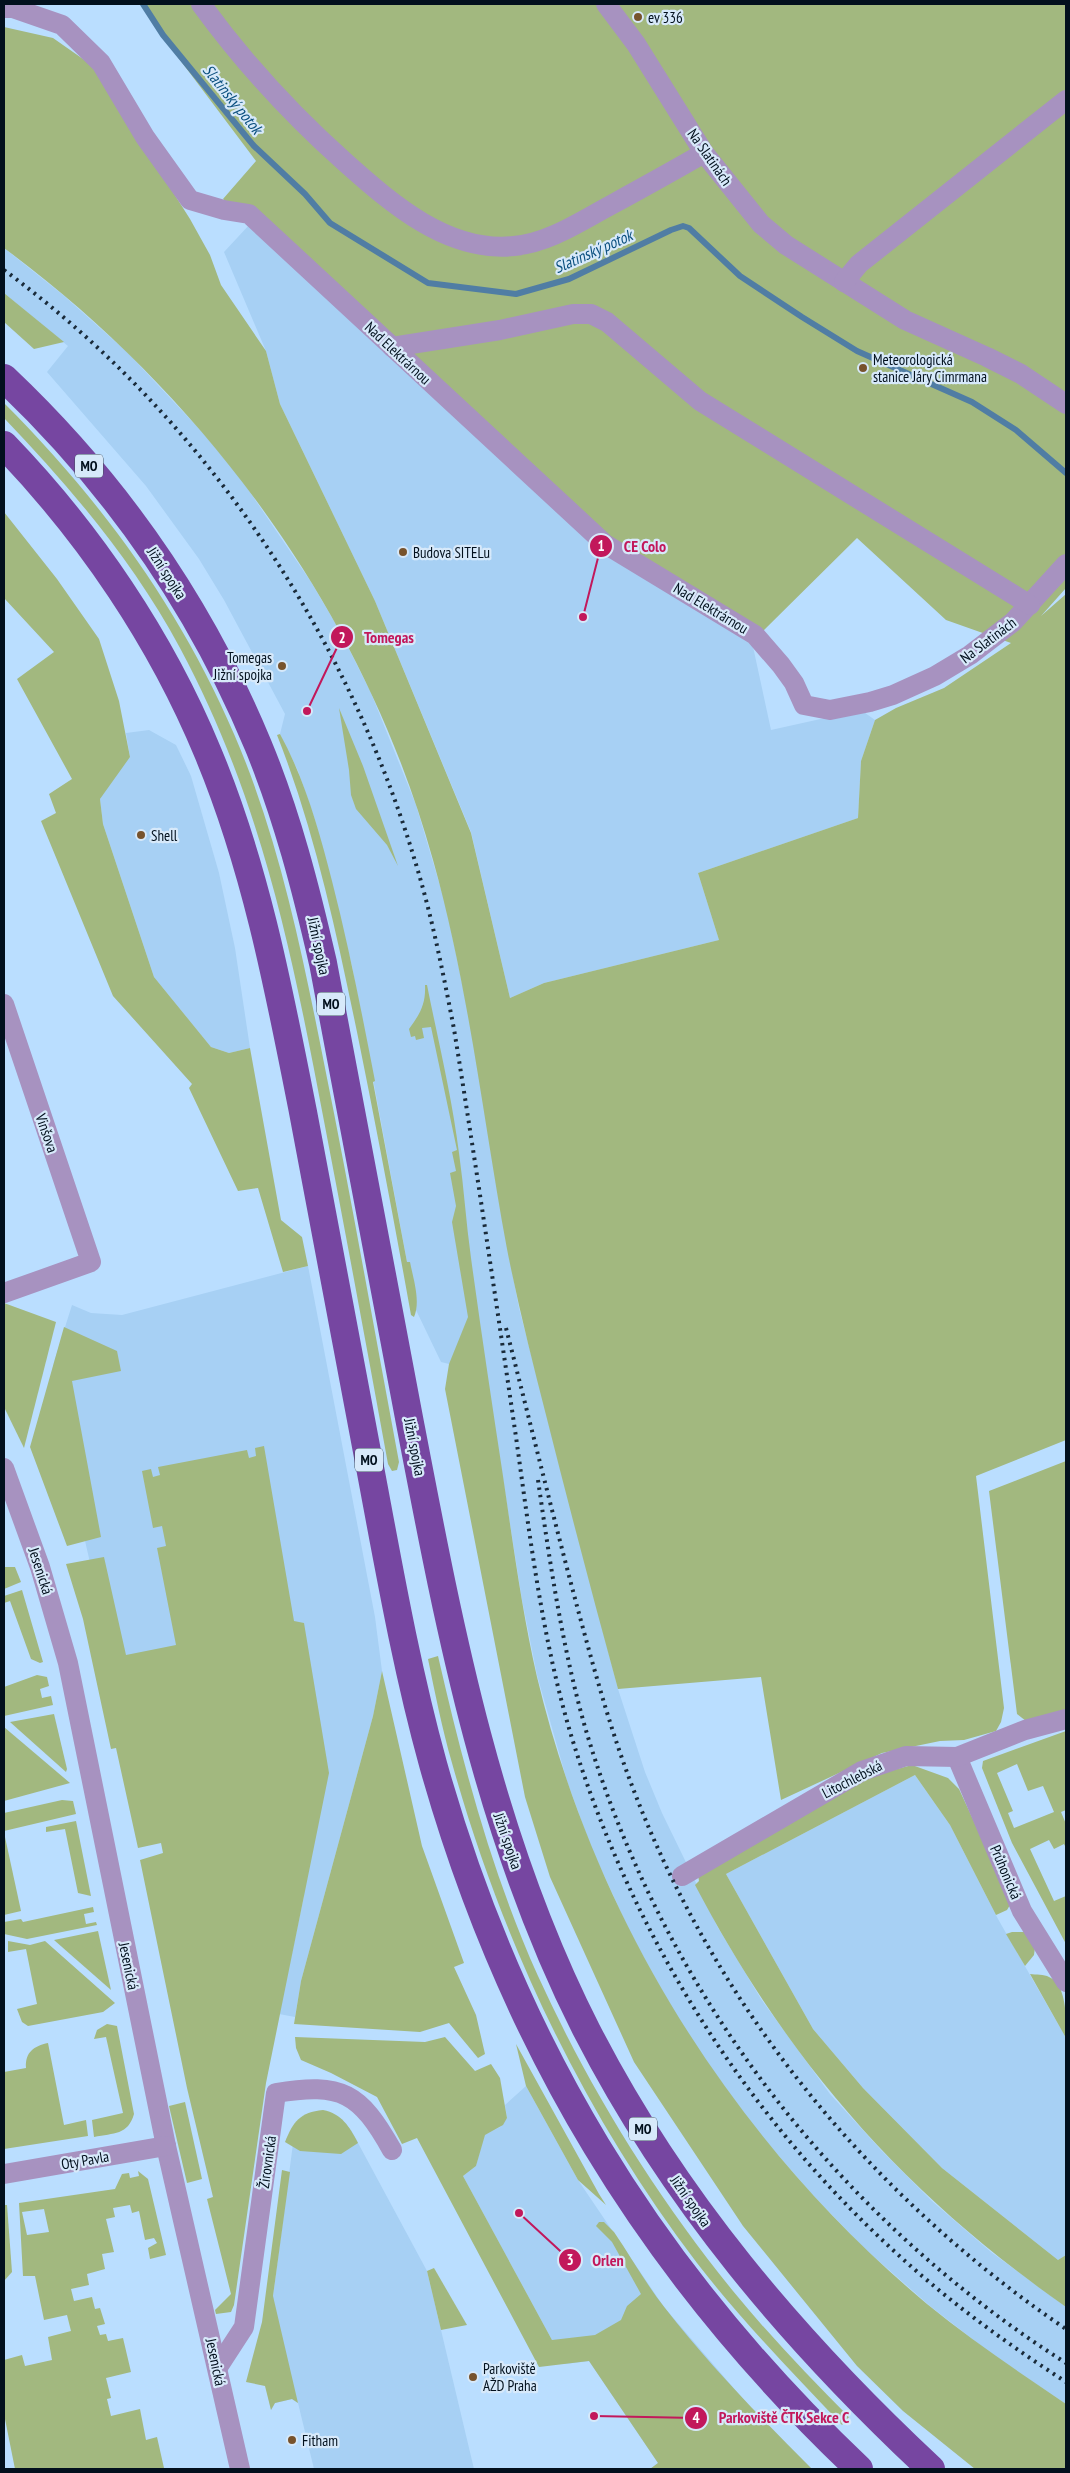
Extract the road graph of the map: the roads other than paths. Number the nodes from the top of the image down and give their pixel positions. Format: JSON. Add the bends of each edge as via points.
{"nodes":[{"id":1,"x":201,"y":4,"type":"edge"},
{"id":2,"x":606,"y":4,"type":"edge"},
{"id":3,"x":4,"y":8,"type":"edge"},
{"id":4,"x":1066,"y":100,"type":"edge"},
{"id":5,"x":704,"y":154,"type":"junction"},
{"id":6,"x":844,"y":282,"type":"junction"},
{"id":7,"x":392,"y":346,"type":"junction"},
{"id":8,"x":4,"y":378,"type":"edge"},
{"id":9,"x":1066,"y":404,"type":"edge"},
{"id":10,"x":4,"y":445,"type":"edge"},
{"id":11,"x":1066,"y":564,"type":"edge"},
{"id":12,"x":1030,"y":605,"type":"junction"},
{"id":13,"x":804,"y":705,"type":"joint"},
{"id":14,"x":4,"y":1004,"type":"edge"},
{"id":15,"x":4,"y":1293,"type":"edge"},
{"id":16,"x":4,"y":1468,"type":"edge"},
{"id":17,"x":1066,"y":1720,"type":"edge"},
{"id":18,"x":957,"y":1756,"type":"junction"},
{"id":19,"x":682,"y":1876,"type":"dead end"},
{"id":20,"x":1066,"y":1982,"type":"edge"},
{"id":21,"x":166,"y":2146,"type":"junction"},
{"id":22,"x":392,"y":2150,"type":"dead end"},
{"id":23,"x":4,"y":2174,"type":"edge"},
{"id":24,"x":218,"y":2367,"type":"junction"},
{"id":25,"x":240,"y":2469,"type":"edge"},
{"id":26,"x":859,"y":2469,"type":"edge"},
{"id":27,"x":931,"y":2469,"type":"edge"}],
"edges":[{"from":1,"to":5,"type":"street","via":[[233,47],[314,135],[401,208],[461,240],[496,247],[540,241]]},
{"from":2,"to":5,"type":"street","name":"Na Slatinách","via":[[636,44]]},
{"from":3,"to":7,"type":"street","name":"Nad Elektrárnou","via":[[13,8],[62,25],[101,63],[145,137],[190,200],[249,214]]},
{"from":4,"to":6,"type":"street","via":[[859,264]]},
{"from":5,"to":6,"type":"street","name":"Na Slatinách","via":[[761,224],[786,246]]},
{"from":6,"to":9,"type":"street","name":"Na Slatinách","via":[[905,320],[1021,374]]},
{"from":7,"to":12,"type":"street","via":[[500,330],[573,314],[598,316],[700,401]]},
{"from":7,"to":13,"type":"street","name":"Nad Elektrárnou","via":[[605,544],[755,635],[782,665]]},
{"from":8,"to":27,"type":"highway","name":"Jižní spojka","number":"MO","via":[[98,476],[163,565],[234,691],[277,796],[323,963],[419,1470],[469,1708],[507,1839],[557,1968],[620,2091],[672,2174],[724,2247],[799,2337]]},
{"from":10,"to":26,"type":"highway","number":"MO","via":[[92,550],[130,604],[159,653],[206,748],[241,842],[283,1010],[416,1696],[451,1824],[495,1949],[556,2077],[614,2176],[656,2239],[741,2345],[787,2397]]},
{"from":11,"to":12,"type":"street","name":"Na Slatinách"},
{"from":12,"to":13,"type":"street","name":"Na Slatinách","via":[[1013,622],[953,666],[893,695],[830,710]]},
{"from":14,"to":15,"type":"street","name":"Vinšova","via":[[91,1262]]},
{"from":16,"to":21,"type":"street","name":"Jesenická","via":[[40,1567],[68,1663]]},
{"from":17,"to":18,"type":"street","name":"Litochlebská"},
{"from":18,"to":19,"type":"street","name":"Litochlebská","via":[[906,1756],[862,1771]]},
{"from":18,"to":20,"type":"street","name":"Průhonická","via":[[1022,1911]]},
{"from":21,"to":23,"type":"street","name":"Oty Pavla"},
{"from":21,"to":24,"type":"street","name":"Jesenická"},
{"from":22,"to":24,"type":"street","name":"Žirovnická","via":[[375,2120],[350,2097],[328,2089],[304,2088],[276,2093],[244,2327]]},
{"from":24,"to":25,"type":"street","name":"Jesenická"}]}
